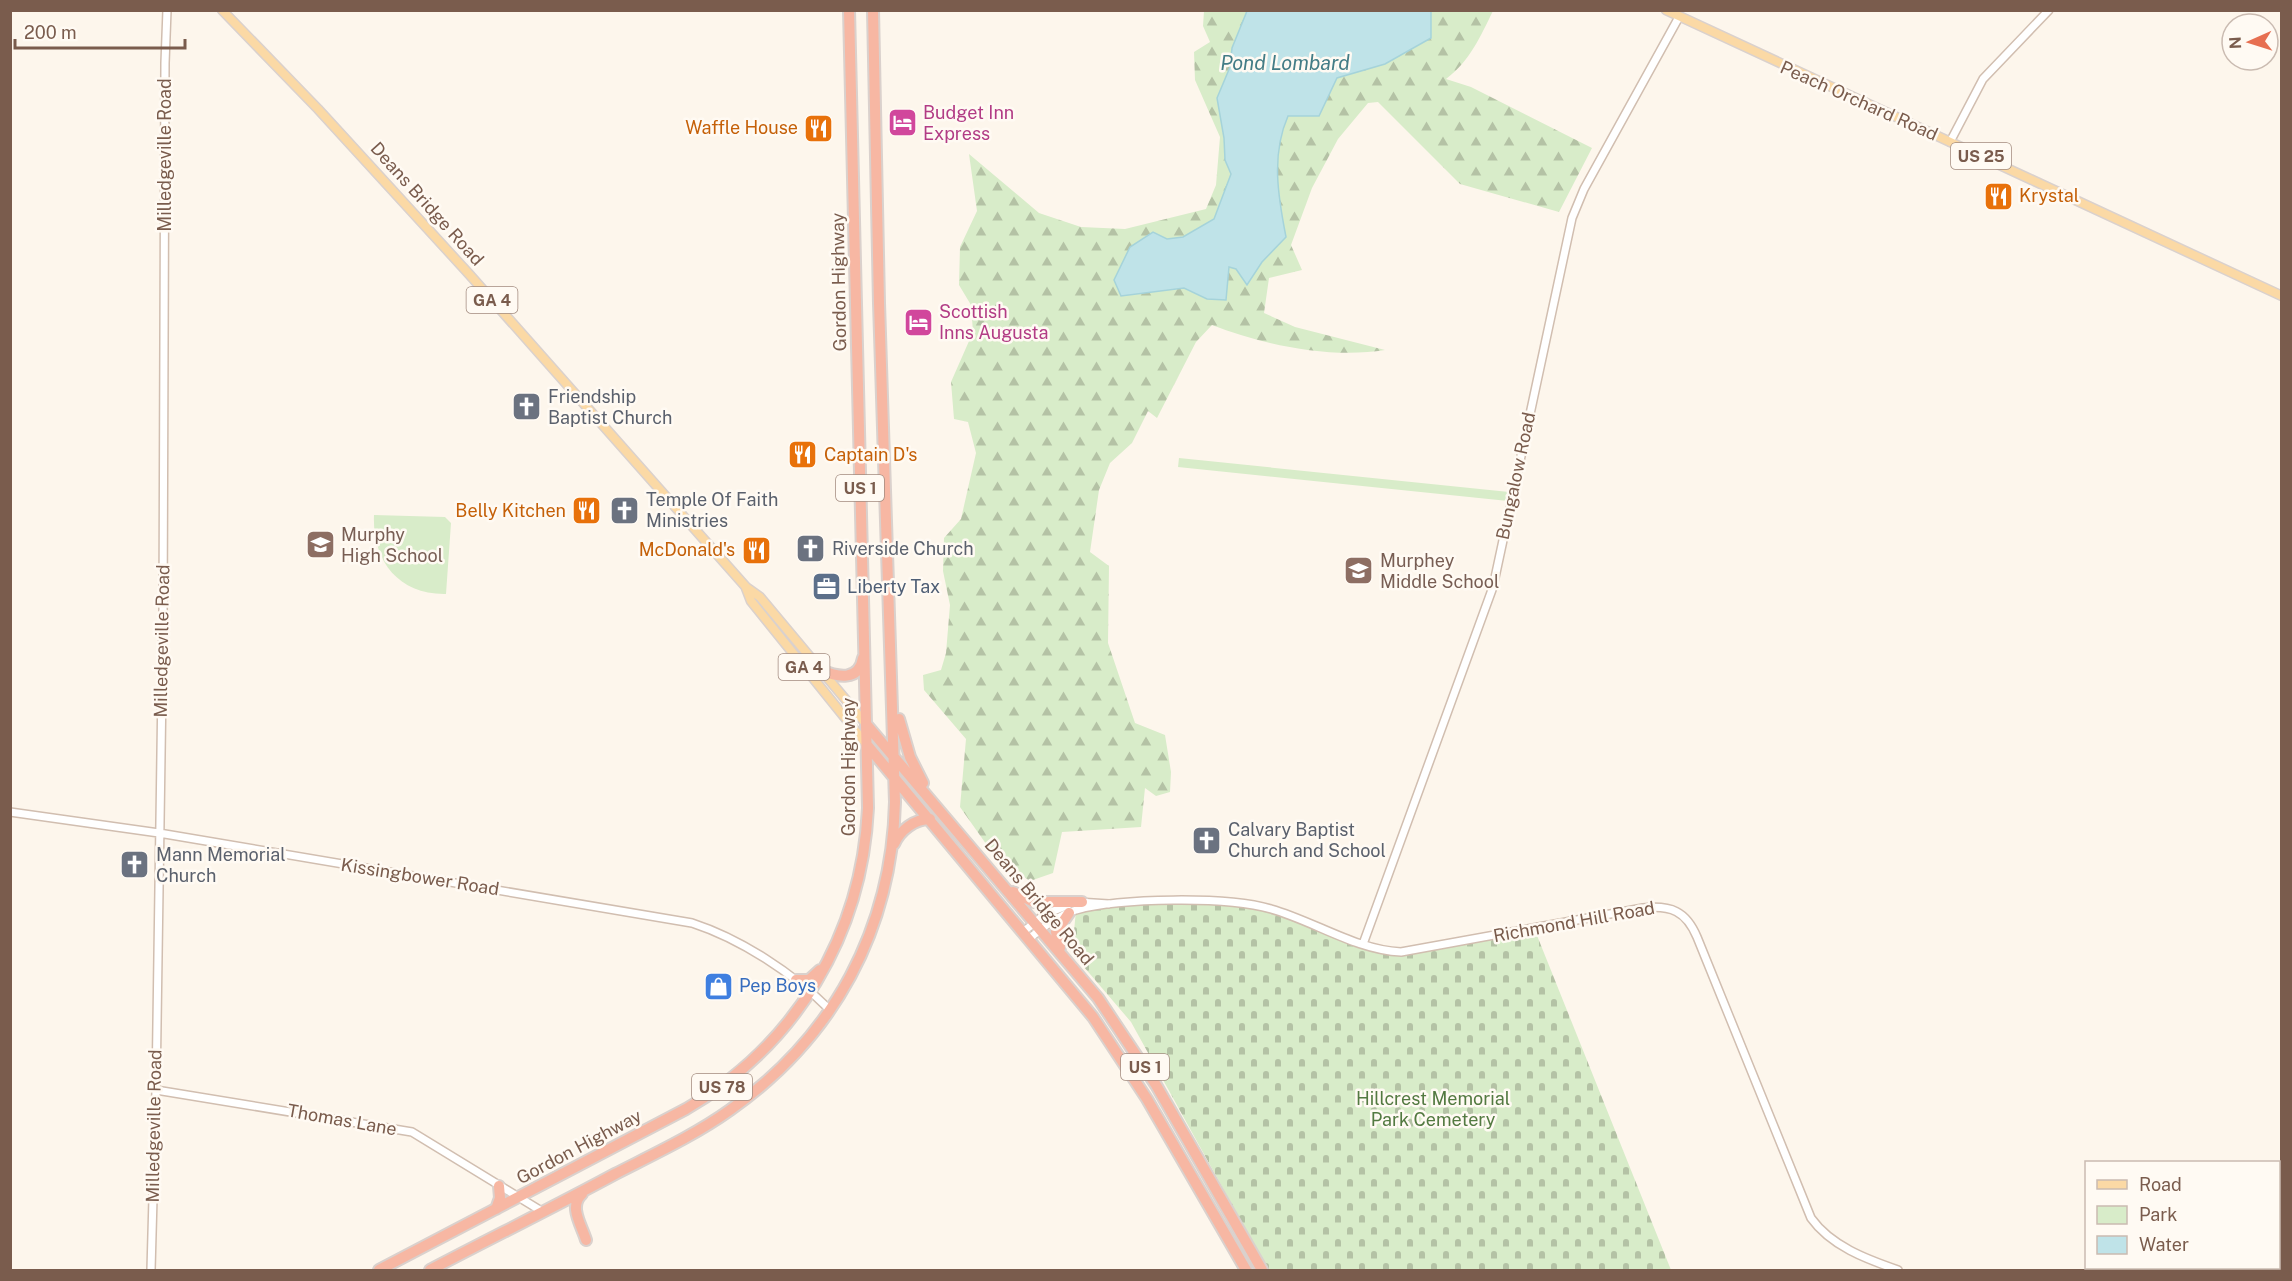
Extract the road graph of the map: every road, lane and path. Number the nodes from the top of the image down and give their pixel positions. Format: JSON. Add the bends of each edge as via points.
{"nodes":[{"id":1,"x":167,"y":10,"type":"edge"},
{"id":2,"x":222,"y":10,"type":"edge"},
{"id":3,"x":849,"y":10,"type":"edge"},
{"id":4,"x":873,"y":10,"type":"edge"},
{"id":5,"x":1666,"y":10,"type":"edge"},
{"id":6,"x":2049,"y":10,"type":"edge"},
{"id":7,"x":1679,"y":17,"type":"junction"},
{"id":8,"x":1950,"y":142,"type":"junction"},
{"id":9,"x":2282,"y":296,"type":"edge"},
{"id":10,"x":746,"y":587,"type":"junction"},
{"id":11,"x":865,"y":646,"type":"junction"},
{"id":12,"x":821,"y":670,"type":"junction"},
{"id":13,"x":892,"y":671,"type":"junction"},
{"id":14,"x":866,"y":724,"type":"junction"},
{"id":15,"x":867,"y":745,"type":"junction"},
{"id":16,"x":894,"y":757,"type":"junction"},
{"id":17,"x":895,"y":777,"type":"junction"},
{"id":18,"x":936,"y":807,"type":"junction"},
{"id":19,"x":10,"y":812,"type":"edge"},
{"id":20,"x":930,"y":819,"type":"junction"},
{"id":21,"x":159,"y":833,"type":"junction"},
{"id":22,"x":891,"y":853,"type":"junction"},
{"id":23,"x":1003,"y":885,"type":"junction"},
{"id":24,"x":1082,"y":902,"type":"junction"},
{"id":25,"x":1112,"y":904,"type":"junction"},
{"id":26,"x":1069,"y":913,"type":"junction"},
{"id":27,"x":1038,"y":925,"type":"junction"},
{"id":28,"x":844,"y":928,"type":"junction"},
{"id":29,"x":1026,"y":936,"type":"junction"},
{"id":30,"x":1363,"y":944,"type":"junction"},
{"id":31,"x":1066,"y":958,"type":"junction"},
{"id":32,"x":796,"y":980,"type":"junction"},
{"id":33,"x":812,"y":991,"type":"junction"},
{"id":34,"x":833,"y":1006,"type":"junction"},
{"id":35,"x":156,"y":1090,"type":"junction"},
{"id":36,"x":500,"y":1186,"type":"junction"},
{"id":37,"x":588,"y":1188,"type":"junction"},
{"id":38,"x":518,"y":1198,"type":"junction"},
{"id":39,"x":496,"y":1209,"type":"junction"},
{"id":40,"x":543,"y":1212,"type":"junction"},
{"id":41,"x":586,"y":1240,"type":"dead end"},
{"id":42,"x":151,"y":1270,"type":"edge"},
{"id":43,"x":378,"y":1270,"type":"edge"},
{"id":44,"x":430,"y":1270,"type":"edge"},
{"id":45,"x":1246,"y":1270,"type":"edge"},
{"id":46,"x":1262,"y":1270,"type":"edge"},
{"id":47,"x":1898,"y":1270,"type":"edge"}],
"edges":[{"from":1,"to":21,"type":"street","name":"Milledgeville Road"},
{"from":2,"to":10,"type":"main road","name":"Deans Bridge Road","number":"GA 4","via":[[469,274]]},
{"from":3,"to":11,"type":"highway","name":"Gordon Highway","number":"US 1"},
{"from":4,"to":13,"type":"highway","number":"US 1"},
{"from":5,"to":7,"type":"main road","name":"Peach Orchard Road","number":"US 25"},
{"from":6,"to":8,"type":"street","via":[[1983,80]]},
{"from":7,"to":8,"type":"main road","name":"Peach Orchard Road","number":"US 25"},
{"from":7,"to":30,"type":"street","name":"Bungalow Road","via":[[1584,189],[1572,218],[1493,587]]},
{"from":8,"to":9,"type":"main road","name":"Peach Orchard Road","number":"US 25"},
{"from":10,"to":12,"type":"main road","name":"Deans Bridge Road","number":"GA 4","via":[[760,597]]},
{"from":10,"to":15,"type":"main road","name":"Deans Bridge Road","number":"GA 4","via":[[751,601]]},
{"from":11,"to":12,"type":"highway","via":[[860,668],[853,674],[840,677]]},
{"from":11,"to":14,"type":"highway","name":"Gordon Highway","number":"US 1"},
{"from":12,"to":14,"type":"main road","name":"Deans Bridge Road","number":"GA 4"},
{"from":13,"to":16,"type":"highway","number":"US 78"},
{"from":13,"to":18,"type":"highway","number":"US 1","via":[[904,740]]},
{"from":14,"to":15,"type":"highway","name":"Gordon Highway","number":"US 1"},
{"from":14,"to":16,"type":"highway","name":"Deans Bridge Road","number":"GA 4"},
{"from":15,"to":17,"type":"highway","name":"Deans Bridge Road","number":"US 1"},
{"from":15,"to":28,"type":"highway","name":"Gordon Highway","number":"US 78","via":[[865,849]]},
{"from":16,"to":17,"type":"highway","number":"US 78"},
{"from":16,"to":18,"type":"highway","name":"Deans Bridge Road","number":"GA 4"},
{"from":17,"to":20,"type":"highway","name":"Deans Bridge Road","number":"US 1"},
{"from":17,"to":22,"type":"highway","number":"US 78"},
{"from":18,"to":23,"type":"highway","name":"Deans Bridge Road","number":"US 1"},
{"from":19,"to":21,"type":"street","name":"Kissingbower Road"},
{"from":20,"to":22,"type":"highway","via":[[918,820],[900,834]]},
{"from":20,"to":29,"type":"highway","name":"Deans Bridge Road","number":"US 1"},
{"from":21,"to":32,"type":"street","name":"Kissingbower Road","via":[[692,922],[719,933]]},
{"from":21,"to":35,"type":"street","name":"Milledgeville Road"},
{"from":22,"to":34,"type":"highway","number":"US 78","via":[[875,923],[860,960]]},
{"from":23,"to":24,"type":"highway","via":[[1034,902]]},
{"from":23,"to":27,"type":"highway","name":"Deans Bridge Road","number":"US 1"},
{"from":24,"to":25,"type":"street","name":"Richmond Hill Road"},
{"from":24,"to":27,"type":"street","name":"Richmond Hill Road","via":[[1052,911]]},
{"from":25,"to":26,"type":"street","name":"Richmond Hill Road"},
{"from":25,"to":30,"type":"street","name":"Richmond Hill Road","via":[[1244,903],[1292,916]]},
{"from":26,"to":27,"type":"street","name":"Richmond Hill Road"},
{"from":26,"to":31,"type":"highway","via":[[1056,936]]},
{"from":27,"to":29,"type":"street","name":"Richmond Hill Road"},
{"from":27,"to":31,"type":"highway","name":"Deans Bridge Road","number":"US 1"},
{"from":28,"to":32,"type":"highway","via":[[816,975],[805,981]]},
{"from":28,"to":33,"type":"highway","name":"Gordon Highway","number":"US 78"},
{"from":29,"to":45,"type":"highway","name":"Deans Bridge Road","number":"US 1","via":[[1093,1017],[1128,1067]]},
{"from":30,"to":47,"type":"street","name":"Richmond Hill Road","via":[[1401,952],[1643,908],[1668,907],[1680,912],[1697,938],[1811,1218],[1825,1234],[1846,1248]]},
{"from":31,"to":46,"type":"highway","name":"Deans Bridge Road","number":"US 1","via":[[1151,1076]]},
{"from":32,"to":33,"type":"street","name":"Kissingbower Road"},
{"from":33,"to":34,"type":"street","name":"Kissingbower Road"},
{"from":33,"to":38,"type":"highway","name":"Gordon Highway","number":"US 78","via":[[781,1033],[729,1082]]},
{"from":34,"to":37,"type":"highway","number":"US 78","via":[[786,1063],[740,1103],[697,1131]]},
{"from":35,"to":36,"type":"street","name":"Thomas Lane","via":[[412,1132]]},
{"from":35,"to":42,"type":"street","name":"Milledgeville Road"},
{"from":36,"to":38,"type":"street","name":"Thomas Lane"},
{"from":36,"to":39,"type":"highway"},
{"from":37,"to":40,"type":"highway","number":"US 78"},
{"from":37,"to":41,"type":"highway","via":[[578,1197],[575,1207]]},
{"from":38,"to":39,"type":"highway","name":"Gordon Highway","number":"US 78"},
{"from":38,"to":40,"type":"street","name":"Thomas Lane"},
{"from":39,"to":43,"type":"highway","name":"Gordon Highway","number":"US 78"},
{"from":40,"to":44,"type":"highway","number":"US 78"}]}
